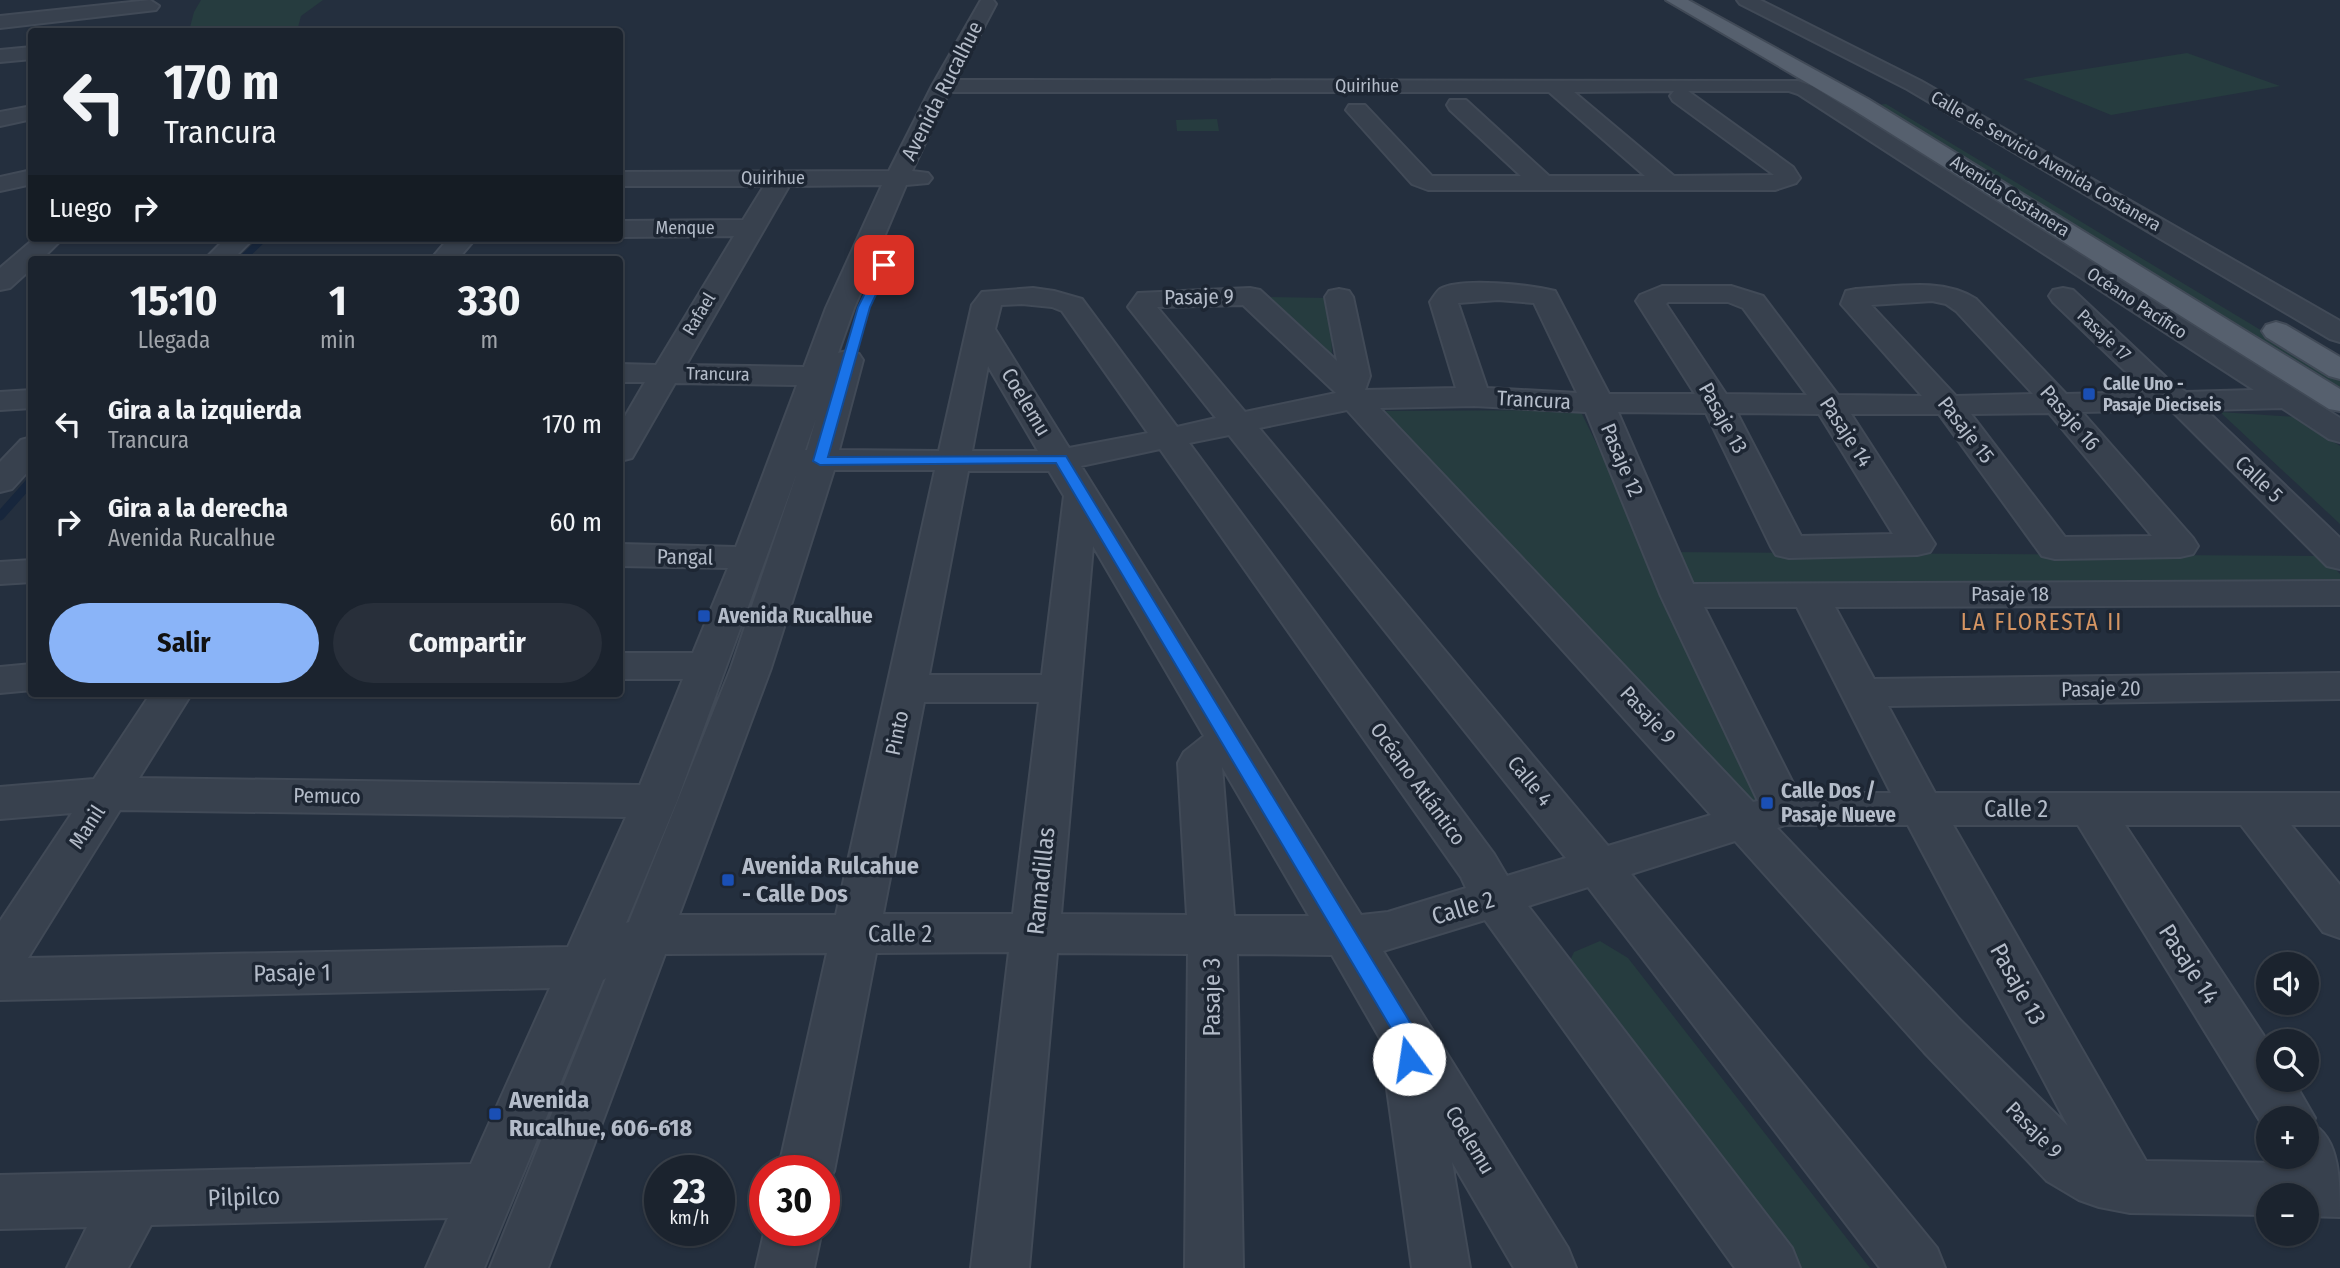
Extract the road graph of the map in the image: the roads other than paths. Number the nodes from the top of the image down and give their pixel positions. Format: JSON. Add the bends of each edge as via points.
{"nodes":[{"id":1,"x":43,"y":0,"type":"edge"},
{"id":2,"x":1675,"y":0,"type":"edge"},
{"id":3,"x":1707,"y":0,"type":"edge"},
{"id":4,"x":1746,"y":0,"type":"edge"},
{"id":5,"x":153,"y":3,"type":"edge"},
{"id":6,"x":987,"y":4,"type":"dead end"},
{"id":7,"x":30,"y":19,"type":"junction"},
{"id":8,"x":0,"y":22,"type":"edge"},
{"id":9,"x":135,"y":23,"type":"dead end"},
{"id":10,"x":28,"y":54,"type":"edge"},
{"id":11,"x":0,"y":57,"type":"edge"},
{"id":12,"x":1555,"y":85,"type":"junction"},
{"id":13,"x":1791,"y":85,"type":"joint"},
{"id":14,"x":942,"y":86,"type":"junction"},
{"id":15,"x":968,"y":86,"type":"junction"},
{"id":16,"x":1681,"y":96,"type":"dead end"},
{"id":17,"x":1458,"y":105,"type":"dead end"},
{"id":18,"x":958,"y":109,"type":"dead end"},
{"id":19,"x":1357,"y":110,"type":"dead end"},
{"id":20,"x":28,"y":113,"type":"edge"},
{"id":21,"x":0,"y":119,"type":"edge"},
{"id":22,"x":920,"y":171,"type":"junction"},
{"id":23,"x":780,"y":178,"type":"junction"},
{"id":24,"x":623,"y":179,"type":"edge"},
{"id":25,"x":1544,"y":184,"type":"junction"},
{"id":26,"x":1668,"y":184,"type":"junction"},
{"id":27,"x":2074,"y":210,"type":"dead end"},
{"id":28,"x":750,"y":228,"type":"junction"},
{"id":29,"x":623,"y":235,"type":"edge"},
{"id":30,"x":45,"y":242,"type":"edge"},
{"id":31,"x":237,"y":242,"type":"edge"},
{"id":32,"x":459,"y":242,"type":"edge"},
{"id":33,"x":30,"y":256,"type":"edge"},
{"id":34,"x":221,"y":256,"type":"edge"},
{"id":35,"x":447,"y":256,"type":"edge"},
{"id":36,"x":28,"y":257,"type":"edge"},
{"id":37,"x":0,"y":282,"type":"edge"},
{"id":38,"x":2063,"y":296,"type":"dead end"},
{"id":39,"x":1339,"y":297,"type":"dead end"},
{"id":40,"x":1656,"y":297,"type":"joint"},
{"id":41,"x":1954,"y":297,"type":"joint"},
{"id":42,"x":1148,"y":299,"type":"joint"},
{"id":43,"x":987,"y":313,"type":"junction"},
{"id":44,"x":2261,"y":322,"type":"dead end"},
{"id":45,"x":2340,"y":333,"type":"edge"},
{"id":46,"x":2340,"y":370,"type":"edge"},
{"id":47,"x":623,"y":373,"type":"edge"},
{"id":48,"x":663,"y":374,"type":"junction"},
{"id":49,"x":817,"y":376,"type":"junction"},
{"id":50,"x":1351,"y":393,"type":"junction"},
{"id":51,"x":1474,"y":397,"type":"junction"},
{"id":52,"x":2288,"y":399,"type":"junction"},
{"id":53,"x":28,"y":400,"type":"edge"},
{"id":54,"x":0,"y":401,"type":"edge"},
{"id":55,"x":2179,"y":401,"type":"junction"},
{"id":56,"x":1598,"y":402,"type":"junction"},
{"id":57,"x":2057,"y":402,"type":"junction"},
{"id":58,"x":2340,"y":402,"type":"edge"},
{"id":59,"x":1717,"y":404,"type":"junction"},
{"id":60,"x":1829,"y":404,"type":"junction"},
{"id":61,"x":1948,"y":405,"type":"junction"},
{"id":62,"x":1239,"y":424,"type":"junction"},
{"id":63,"x":2340,"y":432,"type":"edge"},
{"id":64,"x":1168,"y":438,"type":"junction"},
{"id":65,"x":623,"y":446,"type":"edge"},
{"id":66,"x":28,"y":451,"type":"edge"},
{"id":67,"x":804,"y":461,"type":"junction"},
{"id":68,"x":954,"y":461,"type":"junction"},
{"id":69,"x":1071,"y":476,"type":"junction"},
{"id":70,"x":0,"y":482,"type":"edge"},
{"id":71,"x":2180,"y":546,"type":"joint"},
{"id":72,"x":1790,"y":547,"type":"joint"},
{"id":73,"x":623,"y":555,"type":"edge"},
{"id":74,"x":750,"y":558,"type":"junction"},
{"id":75,"x":2340,"y":558,"type":"edge"},
{"id":76,"x":28,"y":570,"type":"edge"},
{"id":77,"x":0,"y":573,"type":"edge"},
{"id":78,"x":2340,"y":593,"type":"edge"},
{"id":79,"x":1809,"y":594,"type":"junction"},
{"id":80,"x":1680,"y":596,"type":"junction"},
{"id":81,"x":623,"y":666,"type":"edge"},
{"id":82,"x":708,"y":666,"type":"junction"},
{"id":83,"x":28,"y":677,"type":"edge"},
{"id":84,"x":0,"y":680,"type":"edge"},
{"id":85,"x":2340,"y":685,"type":"edge"},
{"id":86,"x":906,"y":688,"type":"junction"},
{"id":87,"x":1060,"y":689,"type":"junction"},
{"id":88,"x":1861,"y":693,"type":"junction"},
{"id":89,"x":169,"y":697,"type":"edge"},
{"id":90,"x":1229,"y":740,"type":"junction"},
{"id":91,"x":108,"y":794,"type":"junction"},
{"id":92,"x":655,"y":801,"type":"junction"},
{"id":93,"x":0,"y":803,"type":"edge"},
{"id":94,"x":2091,"y":809,"type":"junction"},
{"id":95,"x":2253,"y":809,"type":"junction"},
{"id":96,"x":2340,"y":809,"type":"edge"},
{"id":97,"x":1922,"y":810,"type":"junction"},
{"id":98,"x":1764,"y":815,"type":"junction"},
{"id":99,"x":1597,"y":865,"type":"junction"},
{"id":100,"x":1495,"y":898,"type":"junction"},
{"id":101,"x":2340,"y":919,"type":"edge"},
{"id":102,"x":1035,"y":933,"type":"junction"},
{"id":103,"x":855,"y":934,"type":"junction"},
{"id":104,"x":648,"y":935,"type":"junction"},
{"id":105,"x":1212,"y":935,"type":"junction"},
{"id":106,"x":1346,"y":936,"type":"junction"},
{"id":107,"x":0,"y":961,"type":"edge"},
{"id":108,"x":583,"y":967,"type":"junction"},
{"id":109,"x":0,"y":979,"type":"edge"},
{"id":110,"x":1405,"y":1033,"type":"junction"},
{"id":111,"x":2280,"y":1106,"type":"edge"},
{"id":112,"x":809,"y":1155,"type":"edge"},
{"id":113,"x":2327,"y":1176,"type":"edge"},
{"id":114,"x":2130,"y":1187,"type":"junction"},
{"id":115,"x":487,"y":1191,"type":"junction"},
{"id":116,"x":134,"y":1200,"type":"junction"},
{"id":117,"x":0,"y":1202,"type":"edge"},
{"id":118,"x":790,"y":1246,"type":"edge"},
{"id":119,"x":96,"y":1268,"type":"edge"},
{"id":120,"x":455,"y":1268,"type":"edge"},
{"id":121,"x":519,"y":1268,"type":"edge"},
{"id":122,"x":785,"y":1268,"type":"edge"},
{"id":123,"x":1000,"y":1268,"type":"edge"},
{"id":124,"x":1214,"y":1268,"type":"edge"},
{"id":125,"x":1441,"y":1268,"type":"edge"},
{"id":126,"x":1547,"y":1268,"type":"edge"},
{"id":127,"x":1771,"y":1268,"type":"edge"},
{"id":128,"x":1916,"y":1268,"type":"edge"}],
"edges":[{"from":1,"to":7,"type":"street"},
{"from":2,"to":58,"type":"main road","name":"Avenida Costanera","via":[[1860,104]]},
{"from":3,"to":27,"type":"main road","name":"Avenida Costanera","via":[[1861,83]]},
{"from":4,"to":45,"type":"street","name":"Calle de Servicio Avenida Costanera","via":[[1926,91]]},
{"from":5,"to":7,"type":"street"},
{"from":5,"to":9,"type":"street"},
{"from":6,"to":14,"type":"street","name":"Avenida Rucalhue"},
{"from":7,"to":8,"type":"street"},
{"from":10,"to":11,"type":"street"},
{"from":12,"to":13,"type":"street","name":"Quirihue"},
{"from":12,"to":15,"type":"street","name":"Quirihue"},
{"from":12,"to":26,"type":"street"},
{"from":13,"to":52,"type":"street","name":"Océano Pacífico"},
{"from":14,"to":15,"type":"street","name":"Quirihue"},
{"from":14,"to":22,"type":"street","name":"Avenida Rucalhue"},
{"from":15,"to":18,"type":"street","name":"Avenida Rucalhue"},
{"from":16,"to":26,"type":"street","name":"Quirihue","via":[[1786,172],[1788,178],[1775,183]]},
{"from":17,"to":25,"type":"street"},
{"from":19,"to":25,"type":"street","name":"Quirihue","via":[[1428,183]]},
{"from":20,"to":21,"type":"street"},
{"from":22,"to":23,"type":"street","name":"Quirihue"},
{"from":22,"to":49,"type":"street","name":"Avenida Rucalhue","via":[[840,308]]},
{"from":22,"to":67,"type":"street","name":"Avenida Rucalhue"},
{"from":23,"to":24,"type":"street","name":"Quirihue"},
{"from":23,"to":28,"type":"street","name":"Rafael"},
{"from":25,"to":26,"type":"street","name":"Quirihue"},
{"from":28,"to":29,"type":"street","name":"Menque"},
{"from":28,"to":48,"type":"street","name":"Rafael"},
{"from":30,"to":33,"type":"street"},
{"from":31,"to":34,"type":"street"},
{"from":32,"to":35,"type":"street"},
{"from":36,"to":37,"type":"street"},
{"from":38,"to":55,"type":"street","name":"Pasaje 17"},
{"from":39,"to":50,"type":"street","via":[[1355,376]]},
{"from":40,"to":59,"type":"street","name":"Pasaje 13","via":[[1650,301]]},
{"from":40,"to":60,"type":"street","name":"Pasaje 14","via":[[1731,294],[1753,302]]},
{"from":41,"to":57,"type":"street","name":"Pasaje 16"},
{"from":41,"to":61,"type":"street","name":"Pasaje 15","via":[[1868,295],[1856,298],[1855,303]]},
{"from":42,"to":50,"type":"street","name":"Pasaje 9","via":[[1250,296]]},
{"from":42,"to":62,"type":"street","name":"Calle 4","via":[[1142,307]]},
{"from":43,"to":64,"type":"street","name":"Océano Atlántico","via":[[1065,301],[1072,305]]},
{"from":43,"to":68,"type":"street","name":"Pinto"},
{"from":43,"to":69,"type":"street","name":"Coelemu"},
{"from":44,"to":46,"type":"main road"},
{"from":47,"to":48,"type":"street","name":"Trancura"},
{"from":48,"to":49,"type":"street","name":"Trancura"},
{"from":48,"to":65,"type":"street","name":"Rafael"},
{"from":49,"to":67,"type":"street","name":"Avenida Rucalhue"},
{"from":50,"to":51,"type":"street","name":"Trancura"},
{"from":50,"to":62,"type":"street","name":"Trancura"},
{"from":50,"to":98,"type":"street","name":"Pasaje 9"},
{"from":51,"to":56,"type":"street","name":"Trancura"},
{"from":51,"to":56,"type":"street","name":"Pasaje 12","via":[[1444,302],[1450,295],[1464,293],[1532,294],[1545,297]]},
{"from":52,"to":55,"type":"street","name":"Trancura"},
{"from":52,"to":63,"type":"street","name":"Océano Pacífico"},
{"from":53,"to":54,"type":"street"},
{"from":55,"to":57,"type":"street","name":"Trancura"},
{"from":55,"to":75,"type":"street","name":"Calle 5"},
{"from":56,"to":59,"type":"street","name":"Trancura"},
{"from":56,"to":80,"type":"street","name":"Pasaje 12"},
{"from":57,"to":61,"type":"street","name":"Trancura"},
{"from":57,"to":71,"type":"street","name":"Pasaje 16"},
{"from":59,"to":60,"type":"street","name":"Trancura"},
{"from":59,"to":72,"type":"street","name":"Pasaje 13"},
{"from":60,"to":61,"type":"street","name":"Trancura"},
{"from":60,"to":72,"type":"street","name":"Pasaje 14","via":[[1917,544]]},
{"from":61,"to":71,"type":"street","name":"Pasaje 15","via":[[2055,548]]},
{"from":62,"to":64,"type":"street","name":"Trancura"},
{"from":62,"to":99,"type":"street","name":"Calle 4"},
{"from":64,"to":69,"type":"street","name":"Trancura"},
{"from":64,"to":100,"type":"street","name":"Océano Atlántico","via":[[1478,866]]},
{"from":66,"to":70,"type":"street"},
{"from":67,"to":68,"type":"street","name":"Trancura"},
{"from":67,"to":74,"type":"street","name":"Avenida Rucalhue"},
{"from":67,"to":104,"type":"street","name":"Avenida Rucalhue","via":[[751,668]]},
{"from":68,"to":69,"type":"street","name":"Trancura"},
{"from":68,"to":86,"type":"street","name":"Pinto"},
{"from":69,"to":87,"type":"street","name":"Ramadillas"},
{"from":69,"to":90,"type":"street","name":"Coelemu"},
{"from":73,"to":74,"type":"street","name":"Pangal"},
{"from":74,"to":82,"type":"street","name":"Avenida Rucalhue"},
{"from":76,"to":77,"type":"street"},
{"from":78,"to":79,"type":"street","name":"Pasaje 18"},
{"from":79,"to":80,"type":"street","name":"Pasaje 18"},
{"from":79,"to":88,"type":"street","name":"Pasaje 13"},
{"from":80,"to":98,"type":"street","name":"Pasaje 12"},
{"from":81,"to":82,"type":"street"},
{"from":82,"to":92,"type":"street","name":"Avenida Rucalhue"},
{"from":83,"to":84,"type":"street"},
{"from":85,"to":88,"type":"street","name":"Pasaje 20"},
{"from":86,"to":87,"type":"street"},
{"from":86,"to":103,"type":"street","name":"Pinto"},
{"from":87,"to":102,"type":"street","name":"Ramadillas"},
{"from":88,"to":97,"type":"street","name":"Pasaje 13"},
{"from":89,"to":91,"type":"street","name":"Manil"},
{"from":90,"to":105,"type":"street","name":"Pasaje 3","via":[[1199,763]]},
{"from":90,"to":106,"type":"street","name":"Coelemu"},
{"from":91,"to":92,"type":"street","name":"Pemuco"},
{"from":91,"to":93,"type":"street","name":"Pemuco"},
{"from":91,"to":107,"type":"street","name":"Manil"},
{"from":92,"to":108,"type":"street","name":"Avenida Rucalhue"},
{"from":94,"to":95,"type":"street","name":"Calle 2"},
{"from":94,"to":97,"type":"street","name":"Calle 2"},
{"from":94,"to":111,"type":"street","name":"Pasaje 14"},
{"from":95,"to":96,"type":"street","name":"Calle 2"},
{"from":95,"to":101,"type":"street"},
{"from":97,"to":98,"type":"street","name":"Calle 2"},
{"from":97,"to":114,"type":"street","name":"Pasaje 13"},
{"from":98,"to":99,"type":"street","name":"Calle 2"},
{"from":98,"to":114,"type":"street","name":"Pasaje 9","via":[[1942,1036],[2067,1163],[2099,1181]]},
{"from":99,"to":100,"type":"street","name":"Calle 2"},
{"from":99,"to":128,"type":"street","name":"Calle 4"},
{"from":100,"to":106,"type":"street","name":"Calle 2","via":[[1388,931]]},
{"from":100,"to":127,"type":"street","name":"Océano Atlántico"},
{"from":102,"to":103,"type":"street","name":"Calle 2"},
{"from":102,"to":105,"type":"street","name":"Calle 2"},
{"from":102,"to":123,"type":"street","name":"Ramadillas"},
{"from":103,"to":104,"type":"street","name":"Calle 2"},
{"from":103,"to":112,"type":"street","name":"Pinto"},
{"from":104,"to":108,"type":"street","name":"Calle 2"},
{"from":104,"to":121,"type":"street","name":"Avenida Rucalhue"},
{"from":105,"to":106,"type":"street","name":"Calle 2"},
{"from":105,"to":124,"type":"street","name":"Pasaje 3"},
{"from":106,"to":110,"type":"street","name":"Coelemu"},
{"from":108,"to":109,"type":"street","name":"Pasaje 1"},
{"from":108,"to":115,"type":"street","name":"Avenida Rucalhue"},
{"from":110,"to":125,"type":"street"},
{"from":110,"to":126,"type":"street","name":"Coelemu"},
{"from":113,"to":114,"type":"street"},
{"from":115,"to":116,"type":"street","name":"Pilpilco"},
{"from":115,"to":120,"type":"street","name":"Avenida Rucalhue"},
{"from":116,"to":117,"type":"street","name":"Pilpilco"},
{"from":116,"to":119,"type":"street"},
{"from":118,"to":122,"type":"street"}]}
